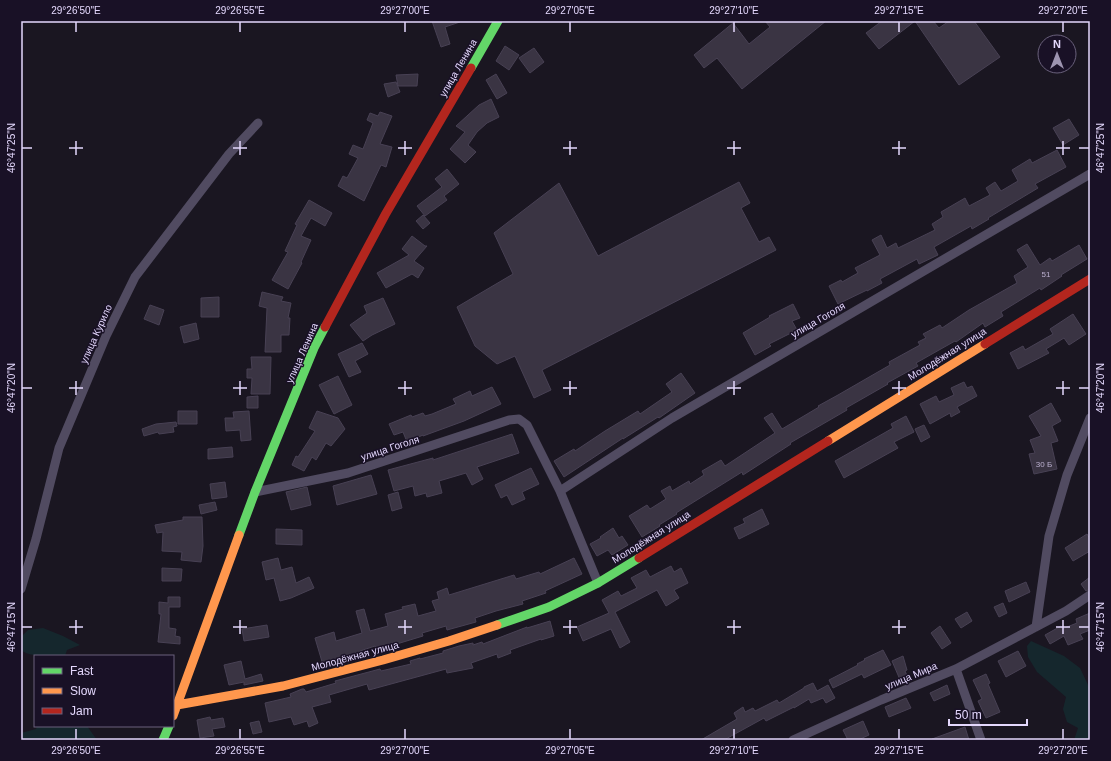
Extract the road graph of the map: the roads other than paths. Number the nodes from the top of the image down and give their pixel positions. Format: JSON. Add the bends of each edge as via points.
{"nodes":[{"id":1,"x":498,"y":21,"type":"edge"},
{"id":2,"x":258,"y":123,"type":"dead end"},
{"id":3,"x":1090,"y":174,"type":"edge"},
{"id":4,"x":1090,"y":279,"type":"edge"},
{"id":5,"x":1090,"y":418,"type":"edge"},
{"id":6,"x":560,"y":491,"type":"junction"},
{"id":7,"x":255,"y":492,"type":"junction"},
{"id":8,"x":598,"y":583,"type":"junction"},
{"id":9,"x":21,"y":589,"type":"edge"},
{"id":10,"x":1090,"y":595,"type":"edge"},
{"id":11,"x":1036,"y":628,"type":"junction"},
{"id":12,"x":956,"y":669,"type":"junction"},
{"id":13,"x":177,"y":705,"type":"junction"},
{"id":14,"x":174,"y":713,"type":"edge"},
{"id":15,"x":169,"y":727,"type":"edge"},
{"id":16,"x":163,"y":740,"type":"edge"},
{"id":17,"x":792,"y":740,"type":"edge"},
{"id":18,"x":981,"y":740,"type":"edge"}],
"edges":[{"from":1,"to":7,"type":"street","name":"улица Ленина","via":[[385,215],[314,348]]},
{"from":2,"to":9,"type":"street","name":"улица Курило","via":[[229,154],[135,277],[106,336],[59,448]]},
{"from":3,"to":6,"type":"street","name":"улица Гоголя","via":[[672,418]]},
{"from":4,"to":8,"type":"street","name":"Молодёжная улица"},
{"from":5,"to":11,"type":"street","via":[[1067,475],[1049,536]]},
{"from":6,"to":7,"type":"street","name":"улица Гоголя","via":[[527,425],[519,419],[509,420],[348,473]]},
{"from":6,"to":8,"type":"street"},
{"from":7,"to":13,"type":"street","name":"улица Ленина"},
{"from":8,"to":13,"type":"street","name":"Молодёжная улица","via":[[549,607],[449,641],[283,686]]},
{"from":10,"to":11,"type":"street","name":"улица Мира"},
{"from":11,"to":12,"type":"street","name":"улица Мира"},
{"from":12,"to":17,"type":"street","name":"улица Мира"},
{"from":12,"to":18,"type":"street"},
{"from":13,"to":14,"type":"street","name":"улица Ленина"},
{"from":15,"to":16,"type":"street"}]}
